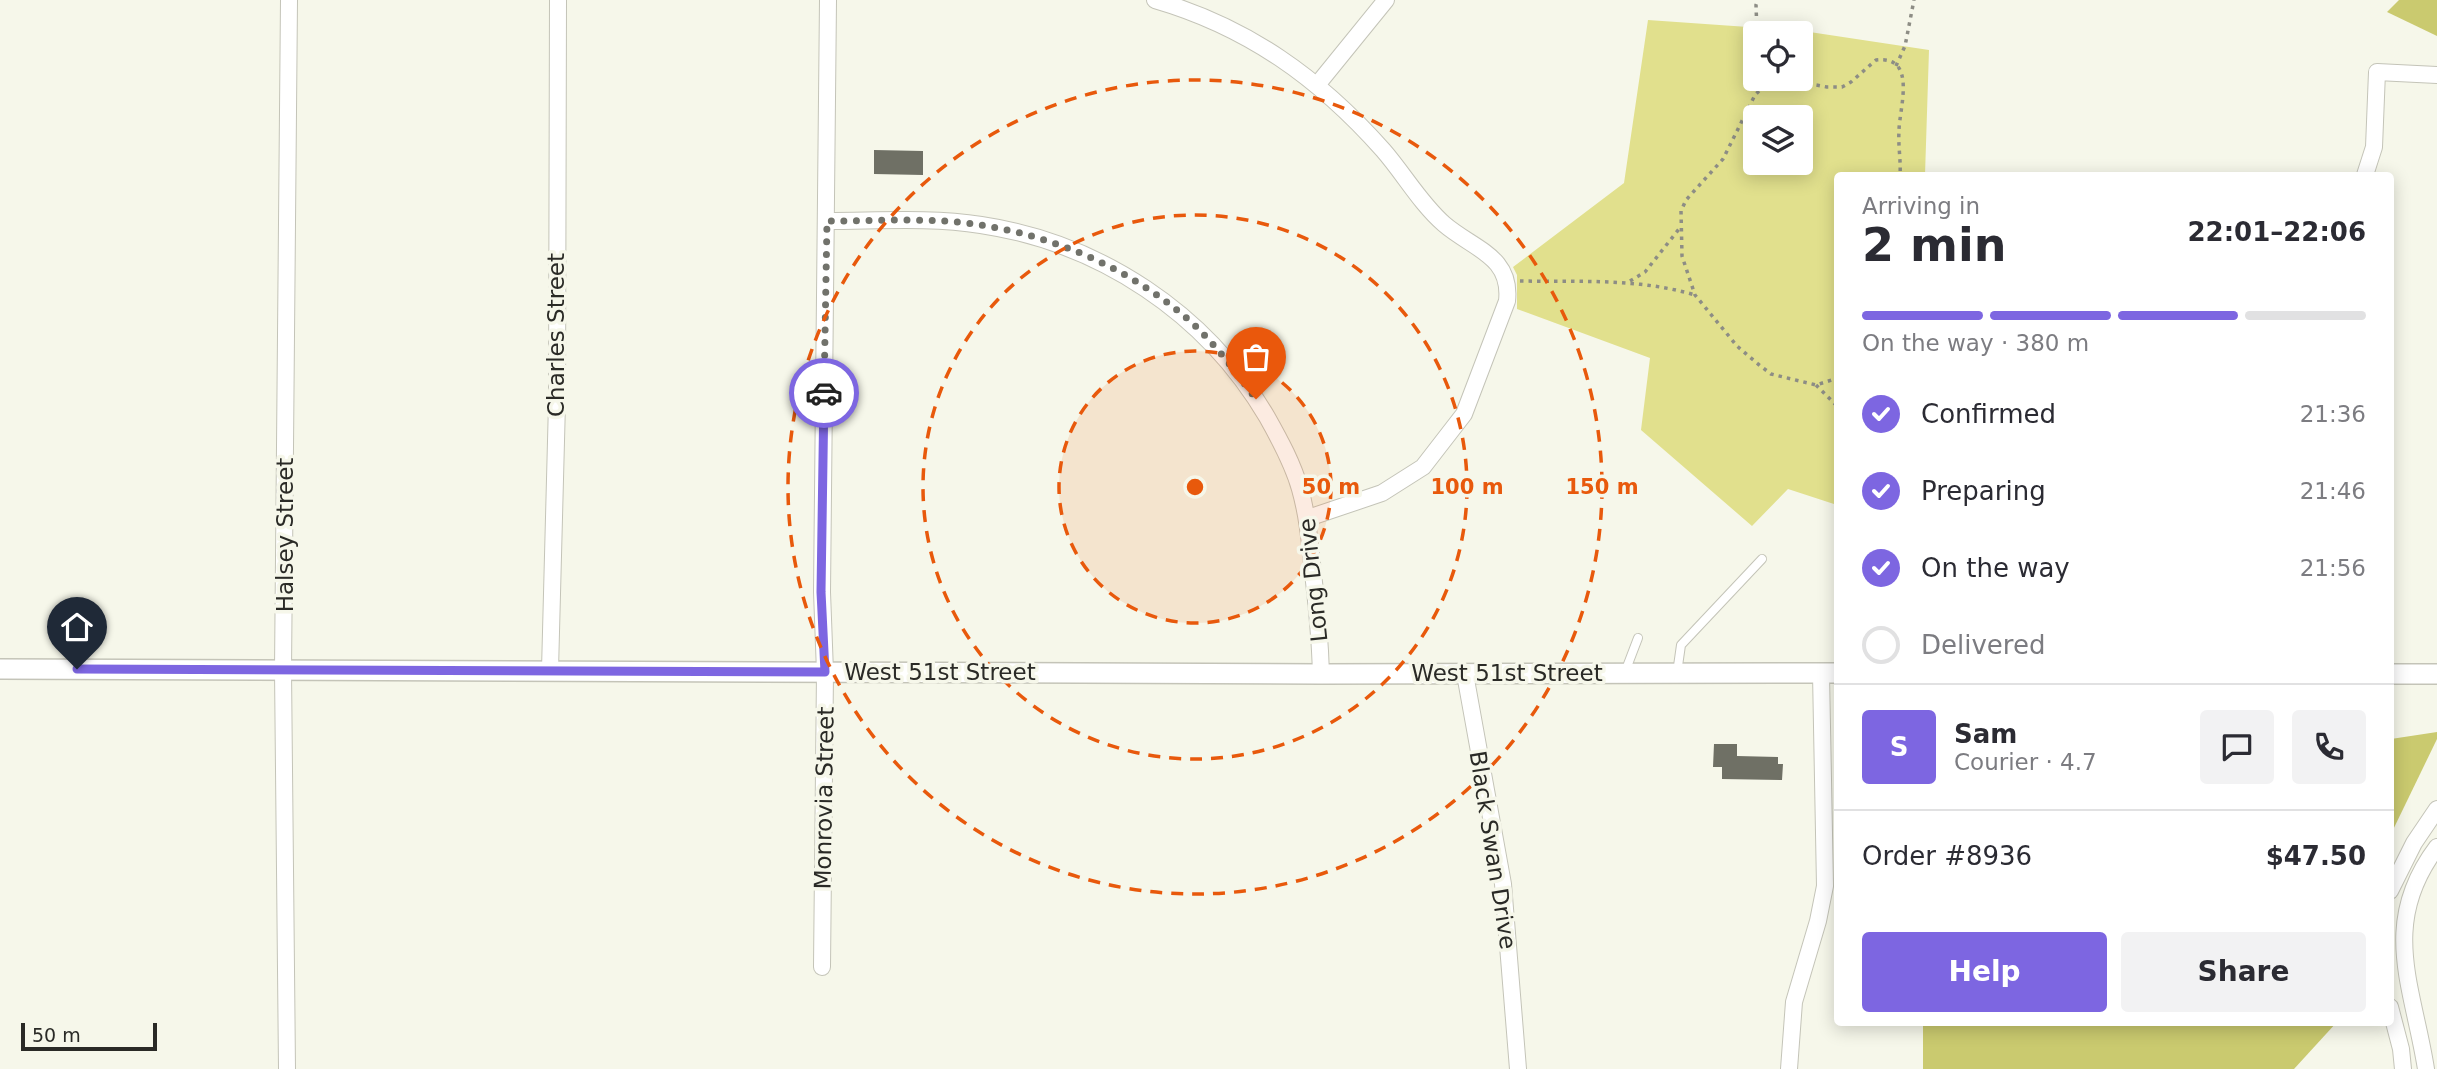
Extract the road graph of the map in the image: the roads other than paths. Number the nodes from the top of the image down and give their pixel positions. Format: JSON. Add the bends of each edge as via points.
{"nodes":[{"id":1,"x":289,"y":0,"type":"edge"},
{"id":2,"x":558,"y":0,"type":"edge"},
{"id":3,"x":828,"y":0,"type":"edge"},
{"id":4,"x":1155,"y":0,"type":"edge"},
{"id":5,"x":1386,"y":0,"type":"edge"},
{"id":6,"x":2437,"y":75,"type":"edge"},
{"id":7,"x":1317,"y":85,"type":"junction"},
{"id":8,"x":2366,"y":172,"type":"edge"},
{"id":9,"x":827,"y":221,"type":"junction"},
{"id":10,"x":1308,"y":518,"type":"junction"},
{"id":11,"x":1762,"y":559,"type":"dead end"},
{"id":12,"x":1638,"y":638,"type":"dead end"},
{"id":13,"x":0,"y":668,"type":"edge"},
{"id":14,"x":283,"y":670,"type":"junction"},
{"id":15,"x":550,"y":670,"type":"junction"},
{"id":16,"x":825,"y":672,"type":"junction"},
{"id":17,"x":1625,"y":672,"type":"junction"},
{"id":18,"x":1677,"y":673,"type":"junction"},
{"id":19,"x":1829,"y":673,"type":"edge"},
{"id":20,"x":1321,"y":674,"type":"junction"},
{"id":21,"x":1465,"y":674,"type":"junction"},
{"id":22,"x":2394,"y":674,"type":"edge"},
{"id":23,"x":2437,"y":674,"type":"edge"},
{"id":24,"x":2437,"y":809,"type":"edge"},
{"id":25,"x":2437,"y":847,"type":"edge"},
{"id":26,"x":2398,"y":873,"type":"junction"},
{"id":27,"x":2394,"y":882,"type":"edge"},
{"id":28,"x":2417,"y":884,"type":"junction"},
{"id":29,"x":822,"y":967,"type":"dead end"},
{"id":30,"x":2411,"y":1002,"type":"junction"},
{"id":31,"x":2394,"y":1006,"type":"edge"},
{"id":32,"x":2394,"y":1022,"type":"edge"},
{"id":33,"x":287,"y":1069,"type":"edge"},
{"id":34,"x":1518,"y":1069,"type":"edge"},
{"id":35,"x":1790,"y":1069,"type":"edge"},
{"id":36,"x":2403,"y":1069,"type":"edge"},
{"id":37,"x":2426,"y":1069,"type":"edge"}],
"edges":[{"from":1,"to":14,"type":"street","name":"Halsey Street"},
{"from":2,"to":15,"type":"street","name":"Charles Street"},
{"from":3,"to":9,"type":"street","name":"Monrovia Street"},
{"from":4,"to":7,"type":"street","via":[[1231,28]]},
{"from":5,"to":7,"type":"street"},
{"from":6,"to":8,"type":"street","via":[[2377,72],[2374,147]]},
{"from":7,"to":10,"type":"street","via":[[1350,113],[1444,224],[1499,264],[1508,280],[1507,300],[1464,414],[1423,467],[1382,494]]},
{"from":9,"to":10,"type":"street","name":"Long Drive","via":[[981,225],[1072,250],[1150,290],[1190,322],[1256,399],[1281,441]]},
{"from":9,"to":16,"type":"street","name":"Monrovia Street","via":[[821,592]]},
{"from":10,"to":20,"type":"street","name":"Long Drive"},
{"from":11,"to":18,"type":"lane","via":[[1681,645]]},
{"from":12,"to":17,"type":"lane"},
{"from":13,"to":14,"type":"street","name":"West 51st Street"},
{"from":14,"to":15,"type":"street","name":"West 51st Street"},
{"from":14,"to":33,"type":"street","name":"Halsey Street"},
{"from":15,"to":16,"type":"street","name":"West 51st Street"},
{"from":16,"to":20,"type":"street","name":"West 51st Street"},
{"from":16,"to":29,"type":"street","name":"Monrovia Street"},
{"from":17,"to":18,"type":"street","name":"West 51st Street"},
{"from":17,"to":21,"type":"street","name":"West 51st Street"},
{"from":18,"to":19,"type":"street","name":"West 51st Street"},
{"from":19,"to":35,"type":"street","via":[[1825,886],[1794,1002]]},
{"from":20,"to":21,"type":"street","name":"West 51st Street"},
{"from":21,"to":34,"type":"street","name":"Black Swan Drive","via":[[1503,884]]},
{"from":22,"to":23,"type":"street"},
{"from":24,"to":26,"type":"street"},
{"from":25,"to":28,"type":"street"},
{"from":26,"to":27,"type":"street"},
{"from":26,"to":28,"type":"street"},
{"from":28,"to":30,"type":"street","via":[[2403,943]]},
{"from":30,"to":31,"type":"street"},
{"from":30,"to":37,"type":"street"},
{"from":32,"to":36,"type":"street"}]}
